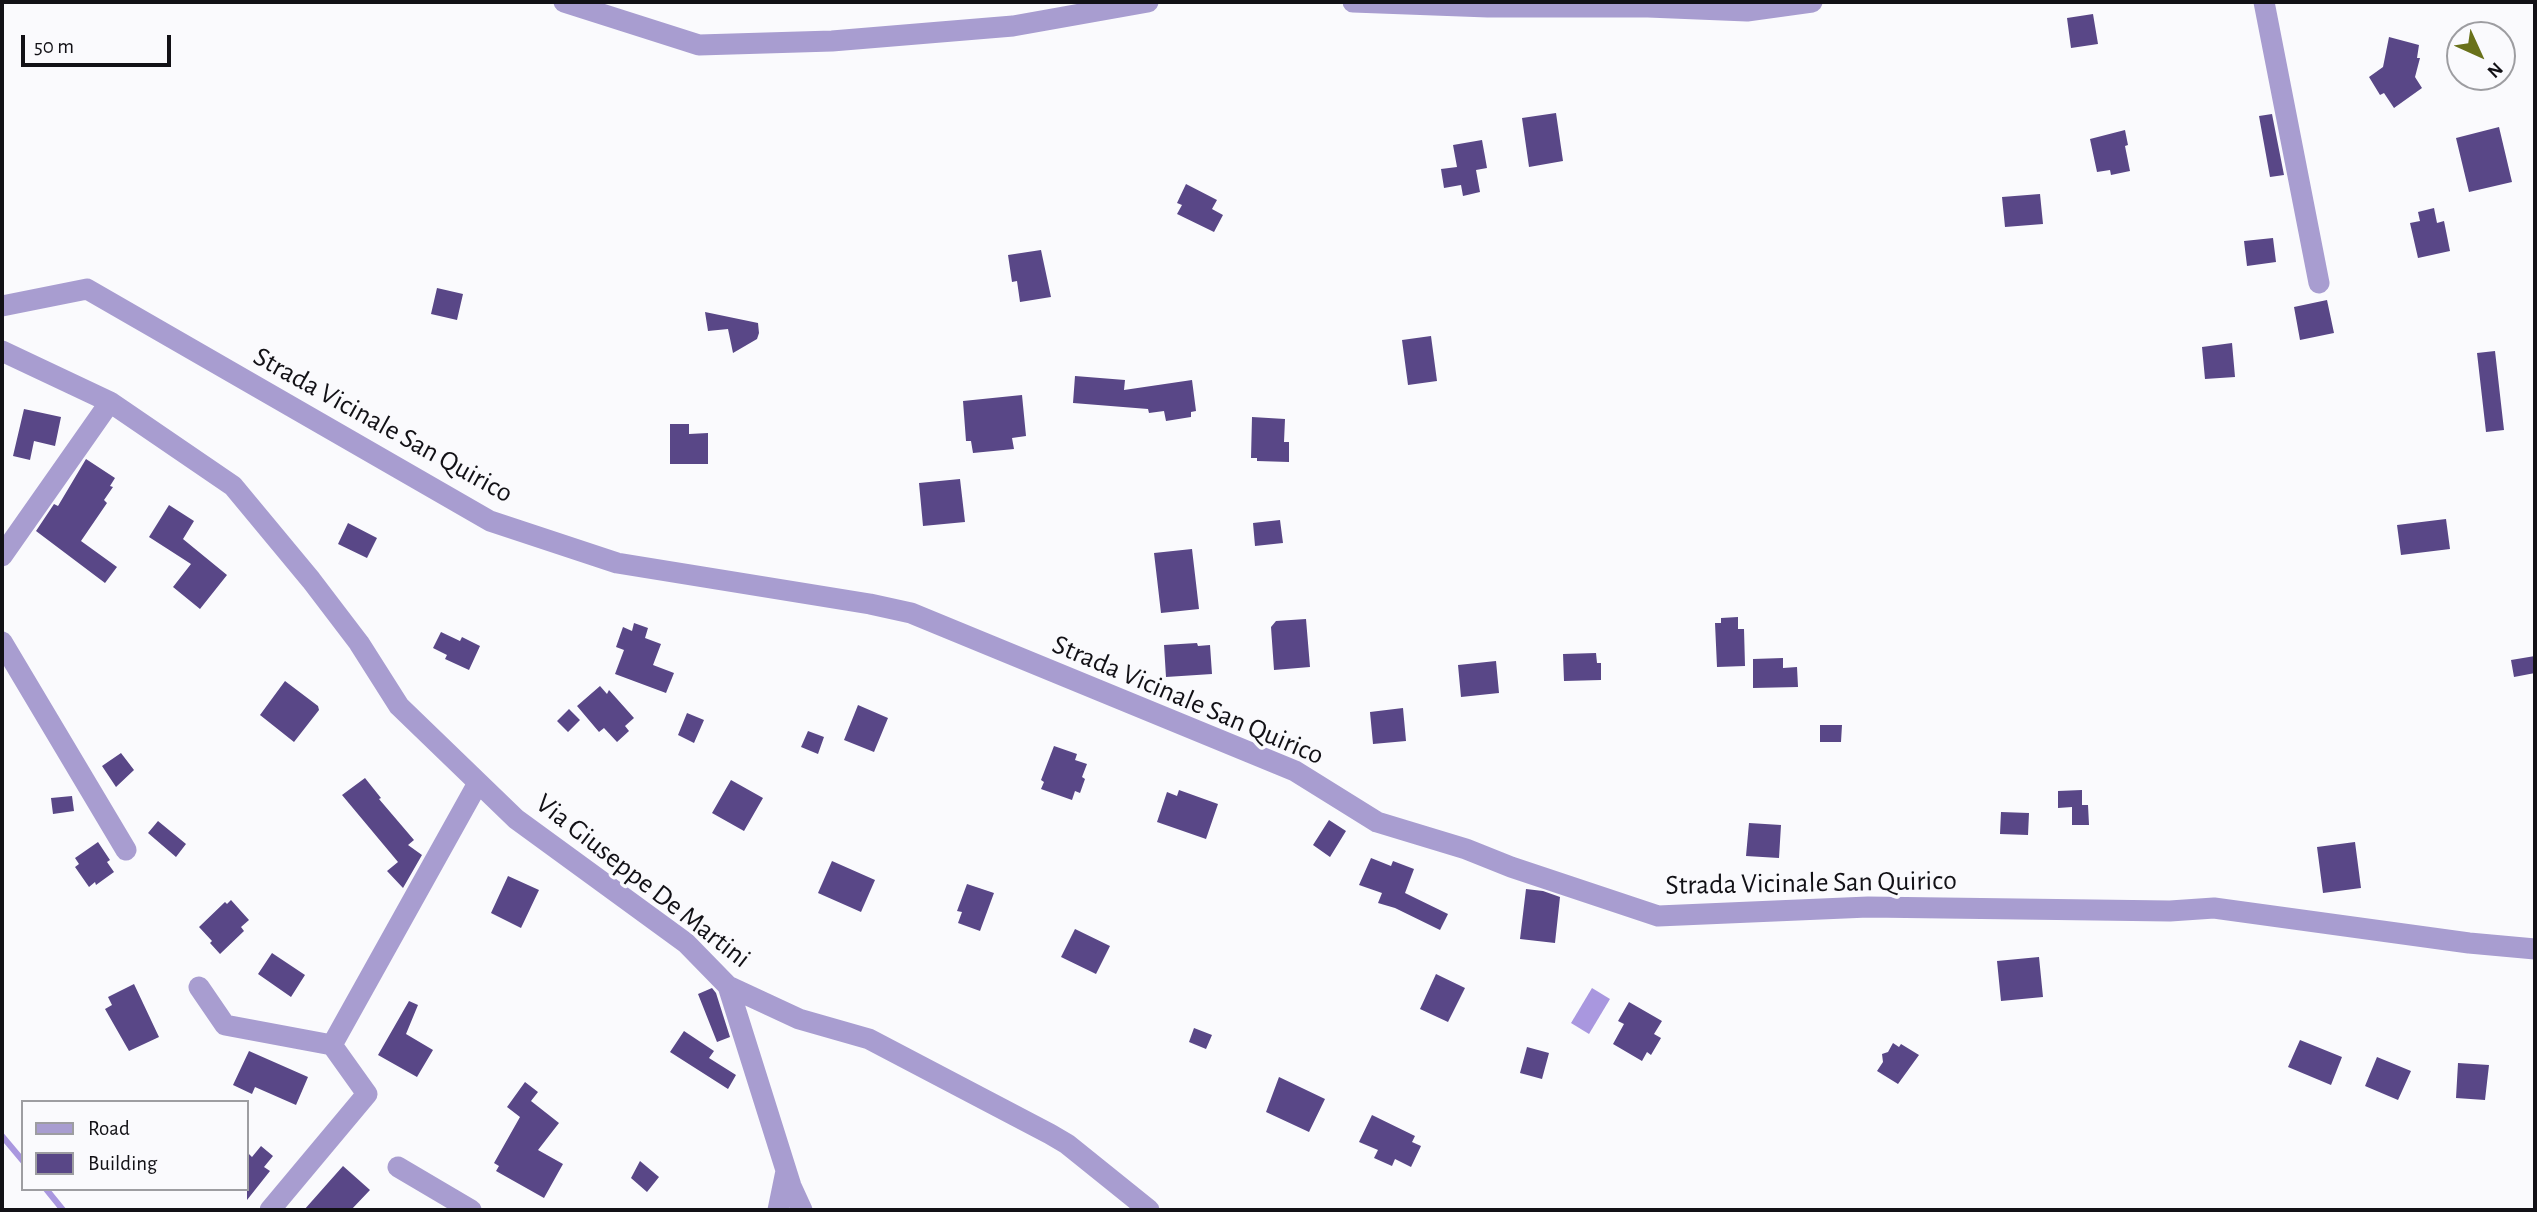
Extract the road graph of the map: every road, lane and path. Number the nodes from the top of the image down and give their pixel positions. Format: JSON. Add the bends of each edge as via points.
{"nodes":[{"id":1,"x":564,"y":2,"type":"edge"},
{"id":2,"x":1148,"y":2,"type":"edge"},
{"id":3,"x":1353,"y":2,"type":"edge"},
{"id":4,"x":1812,"y":2,"type":"edge"},
{"id":5,"x":2264,"y":2,"type":"edge"},
{"id":6,"x":2319,"y":284,"type":"dead end"},
{"id":7,"x":2,"y":306,"type":"edge"},
{"id":8,"x":2,"y":351,"type":"edge"},
{"id":9,"x":110,"y":402,"type":"junction"},
{"id":10,"x":2,"y":556,"type":"edge"},
{"id":11,"x":2,"y":642,"type":"edge"},
{"id":12,"x":478,"y":783,"type":"junction"},
{"id":13,"x":126,"y":850,"type":"dead end"},
{"id":14,"x":2535,"y":949,"type":"edge"},
{"id":15,"x":728,"y":986,"type":"junction"},
{"id":16,"x":199,"y":987,"type":"dead end"},
{"id":17,"x":332,"y":1045,"type":"junction"},
{"id":18,"x":398,"y":1167,"type":"dead end"},
{"id":19,"x":786,"y":1170,"type":"junction"},
{"id":20,"x":270,"y":1210,"type":"edge"},
{"id":21,"x":471,"y":1210,"type":"edge"},
{"id":22,"x":778,"y":1210,"type":"edge"},
{"id":23,"x":802,"y":1210,"type":"edge"},
{"id":24,"x":1149,"y":1210,"type":"edge"}],
"edges":[{"from":1,"to":2,"type":"street","via":[[699,45],[832,41],[1013,26]]},
{"from":3,"to":4,"type":"street","via":[[1747,11]]},
{"from":5,"to":6,"type":"street"},
{"from":7,"to":14,"type":"street","name":"Strada Vicinale San Quirico","via":[[87,289],[490,521],[617,563],[911,613],[1295,771],[1377,822],[1658,916],[1868,907],[2214,908]]},
{"from":8,"to":9,"type":"street","name":"Via Giuseppe De Martini"},
{"from":9,"to":10,"type":"street"},
{"from":9,"to":12,"type":"street","name":"Via Giuseppe De Martini","via":[[233,486],[359,643],[399,706]]},
{"from":11,"to":13,"type":"street"},
{"from":12,"to":15,"type":"street","name":"Via Giuseppe De Martini","via":[[516,819],[686,943]]},
{"from":12,"to":17,"type":"street"},
{"from":15,"to":19,"type":"street"},
{"from":15,"to":24,"type":"street","name":"Via Giuseppe De Martini","via":[[799,1019],[869,1039],[1059,1139]]},
{"from":16,"to":17,"type":"street","via":[[225,1025]]},
{"from":17,"to":20,"type":"street","via":[[367,1094]]},
{"from":18,"to":21,"type":"street"},
{"from":19,"to":22,"type":"street"},
{"from":19,"to":23,"type":"street"}]}
